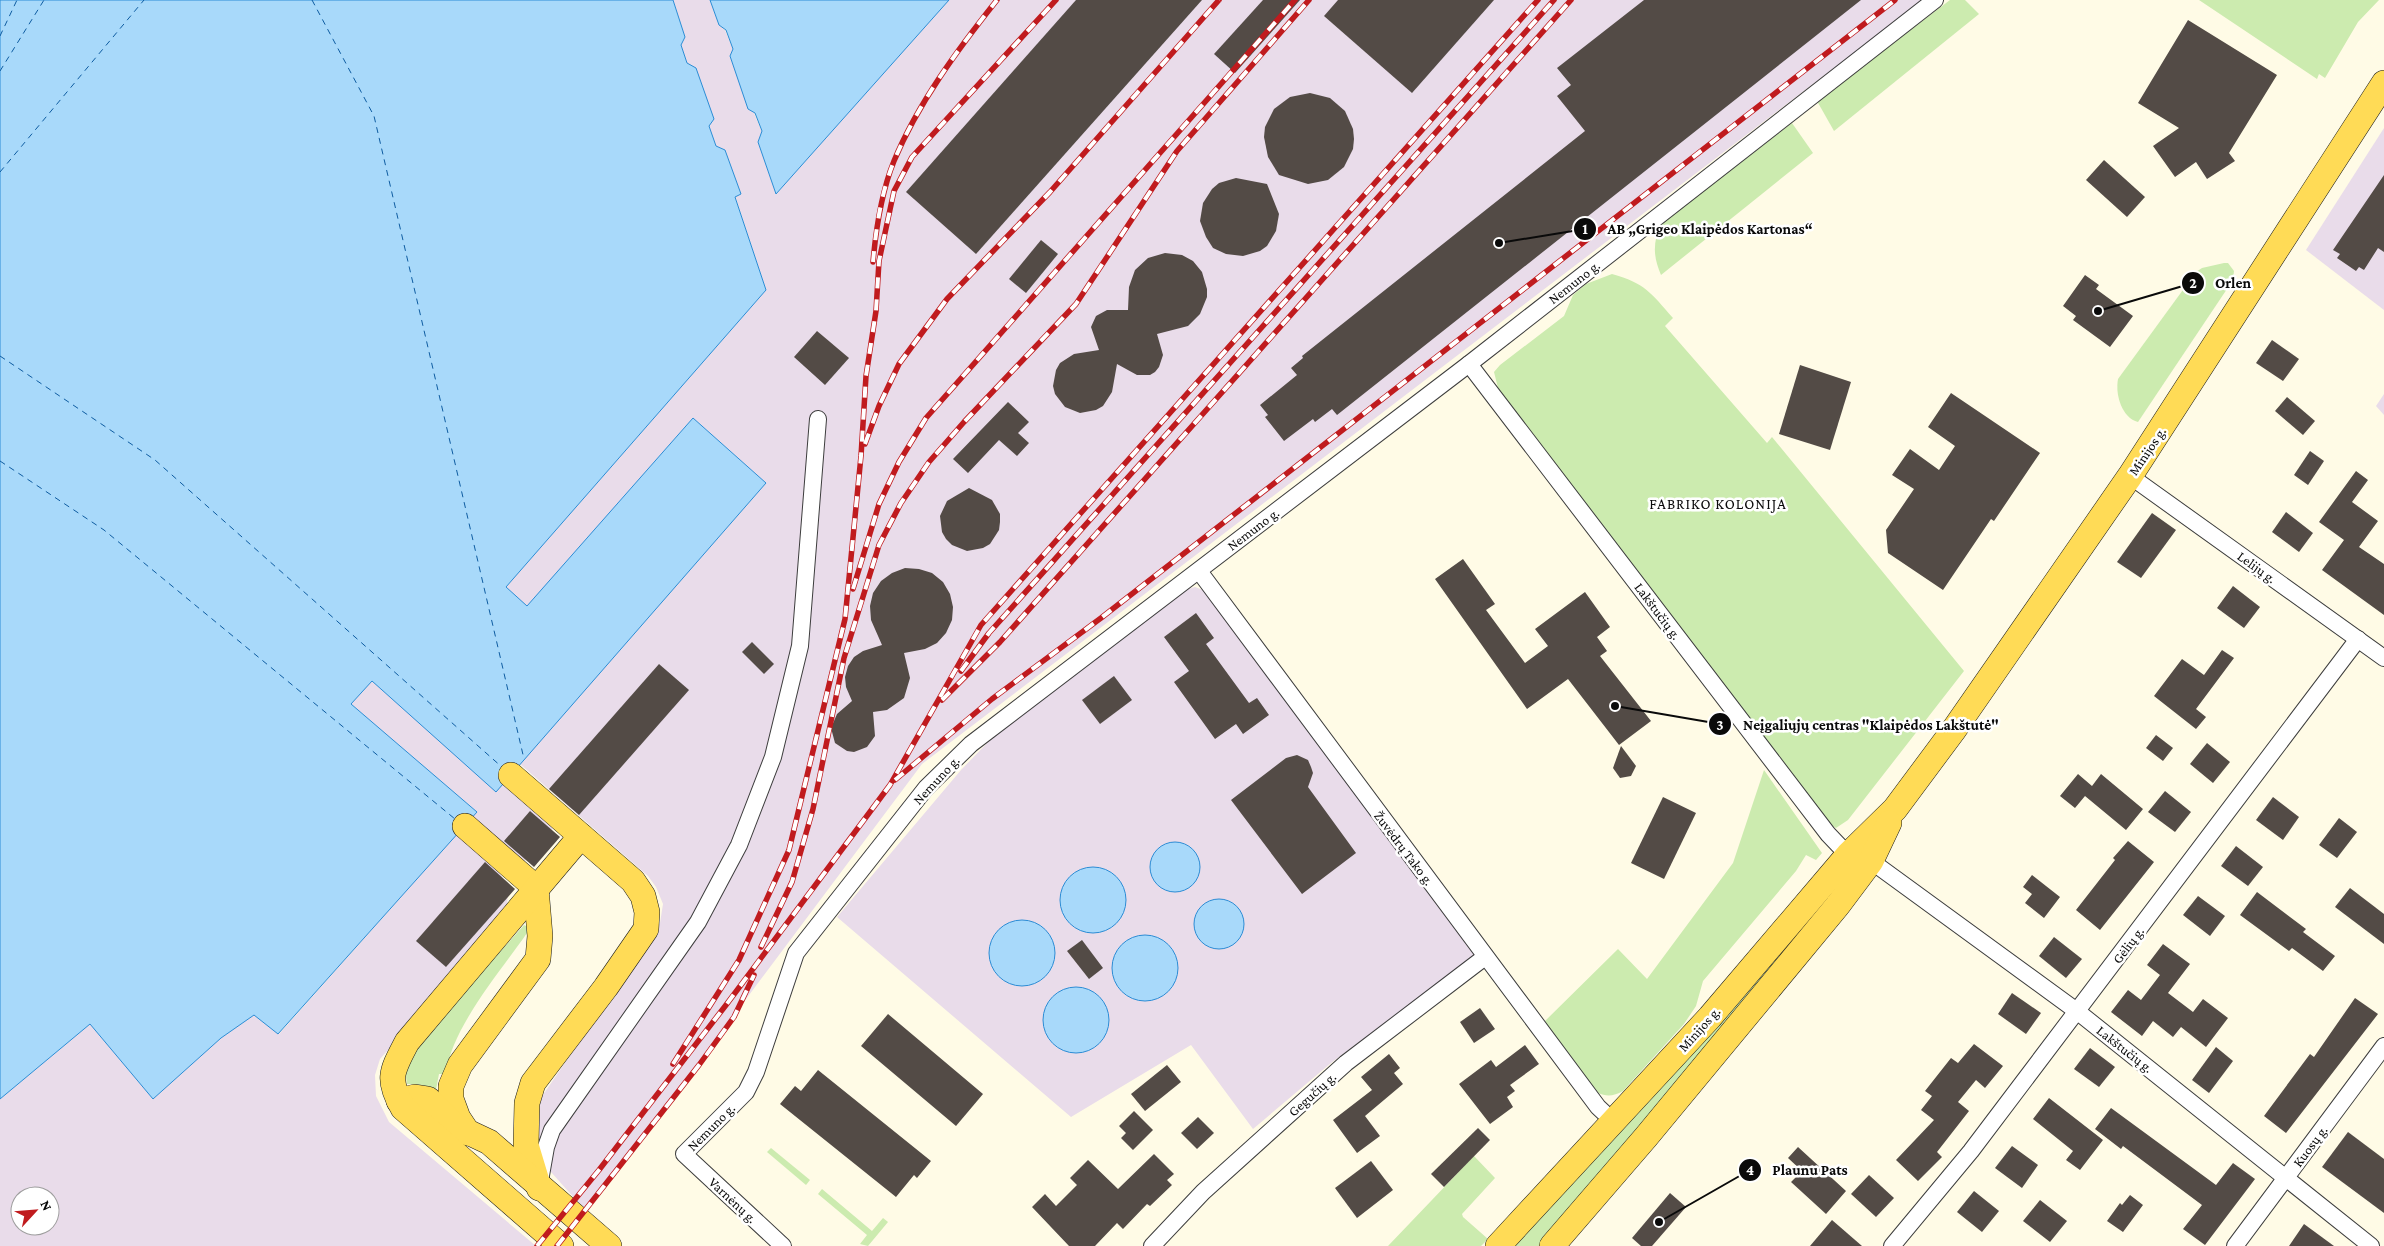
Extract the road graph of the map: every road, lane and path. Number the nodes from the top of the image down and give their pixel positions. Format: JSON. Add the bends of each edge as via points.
{"nodes":[{"id":1,"x":1935,"y":0,"type":"edge"},
{"id":2,"x":2384,"y":83,"type":"edge"},
{"id":3,"x":1469,"y":364,"type":"junction"},
{"id":4,"x":818,"y":418,"type":"dead end"},
{"id":5,"x":2130,"y":476,"type":"junction"},
{"id":6,"x":1199,"y":571,"type":"junction"},
{"id":7,"x":2358,"y":639,"type":"junction"},
{"id":8,"x":2384,"y":658,"type":"edge"},
{"id":9,"x":511,"y":775,"type":"dead end"},
{"id":10,"x":464,"y":826,"type":"dead end"},
{"id":11,"x":581,"y":836,"type":"junction"},
{"id":12,"x":1860,"y":858,"type":"junction"},
{"id":13,"x":536,"y":888,"type":"junction"},
{"id":14,"x":1485,"y":957,"type":"junction"},
{"id":15,"x":2078,"y":1012,"type":"junction"},
{"id":16,"x":2384,"y":1046,"type":"edge"},
{"id":17,"x":399,"y":1101,"type":"junction"},
{"id":18,"x":1614,"y":1122,"type":"junction"},
{"id":19,"x":468,"y":1133,"type":"junction"},
{"id":20,"x":684,"y":1154,"type":"joint"},
{"id":21,"x":2286,"y":1177,"type":"junction"},
{"id":22,"x":539,"y":1188,"type":"junction"},
{"id":23,"x":561,"y":1246,"type":"edge"},
{"id":24,"x":609,"y":1246,"type":"edge"},
{"id":25,"x":783,"y":1246,"type":"edge"},
{"id":26,"x":1152,"y":1246,"type":"edge"},
{"id":27,"x":1498,"y":1246,"type":"edge"},
{"id":28,"x":1552,"y":1246,"type":"edge"},
{"id":29,"x":1892,"y":1246,"type":"edge"},
{"id":30,"x":2235,"y":1246,"type":"edge"},
{"id":31,"x":2371,"y":1246,"type":"edge"}],
"edges":[{"from":1,"to":3,"type":"street","name":"Nemuno g."},
{"from":2,"to":5,"type":"main road","name":"Minijos g."},
{"from":3,"to":6,"type":"street","name":"Nemuno g."},
{"from":3,"to":12,"type":"street","name":"Lakštučių g.","via":[[1828,834]]},
{"from":4,"to":22,"type":"street","via":[[800,646],[773,757],[739,844],[698,922],[552,1130]]},
{"from":5,"to":7,"type":"street","name":"Lelijų g."},
{"from":5,"to":12,"type":"main road","name":"Minijos g.","via":[[1953,731]]},
{"from":6,"to":14,"type":"street","name":"Žuvėdrų Tako g."},
{"from":6,"to":20,"type":"street","name":"Nemuno g.","via":[[971,744],[926,788],[796,954],[756,1072],[746,1092]]},
{"from":7,"to":8,"type":"street","name":"Lelijų g."},
{"from":7,"to":15,"type":"street","name":"Gėlių g."},
{"from":9,"to":11,"type":"main road"},
{"from":10,"to":13,"type":"main road"},
{"from":11,"to":13,"type":"main road"},
{"from":11,"to":22,"type":"main road","via":[[634,881],[647,912],[646,929],[533,1084],[527,1103],[526,1145]]},
{"from":12,"to":15,"type":"street","name":"Lakštučių g."},
{"from":12,"to":18,"type":"main road","name":"Minijos g."},
{"from":12,"to":28,"type":"main road","name":"Minijos g.","via":[[1838,905]]},
{"from":13,"to":17,"type":"main road","via":[[407,1042],[392,1076],[393,1092]]},
{"from":13,"to":19,"type":"main road","via":[[540,919],[538,959],[460,1065],[451,1086],[451,1099]]},
{"from":14,"to":18,"type":"street","name":"Žuvėdrų Tako g.","via":[[1598,1106]]},
{"from":14,"to":26,"type":"street","name":"Gegučių g.","via":[[1346,1063],[1204,1192]]},
{"from":15,"to":21,"type":"street","name":"Lakštučių g."},
{"from":15,"to":29,"type":"street","name":"Gėlių g.","via":[[1971,1151]]},
{"from":16,"to":21,"type":"street","name":"Kuosų g."},
{"from":17,"to":19,"type":"main road","via":[[415,1096],[428,1099],[455,1126]]},
{"from":17,"to":23,"type":"main road","via":[[403,1108]]},
{"from":18,"to":27,"type":"main road","name":"Minijos g."},
{"from":19,"to":22,"type":"main road","via":[[489,1142]]},
{"from":20,"to":25,"type":"street","name":"Varnėnų g."},
{"from":21,"to":30,"type":"street","name":"Kuosų g."},
{"from":21,"to":31,"type":"street","name":"Lakštučių g."},
{"from":22,"to":24,"type":"main road"}]}
